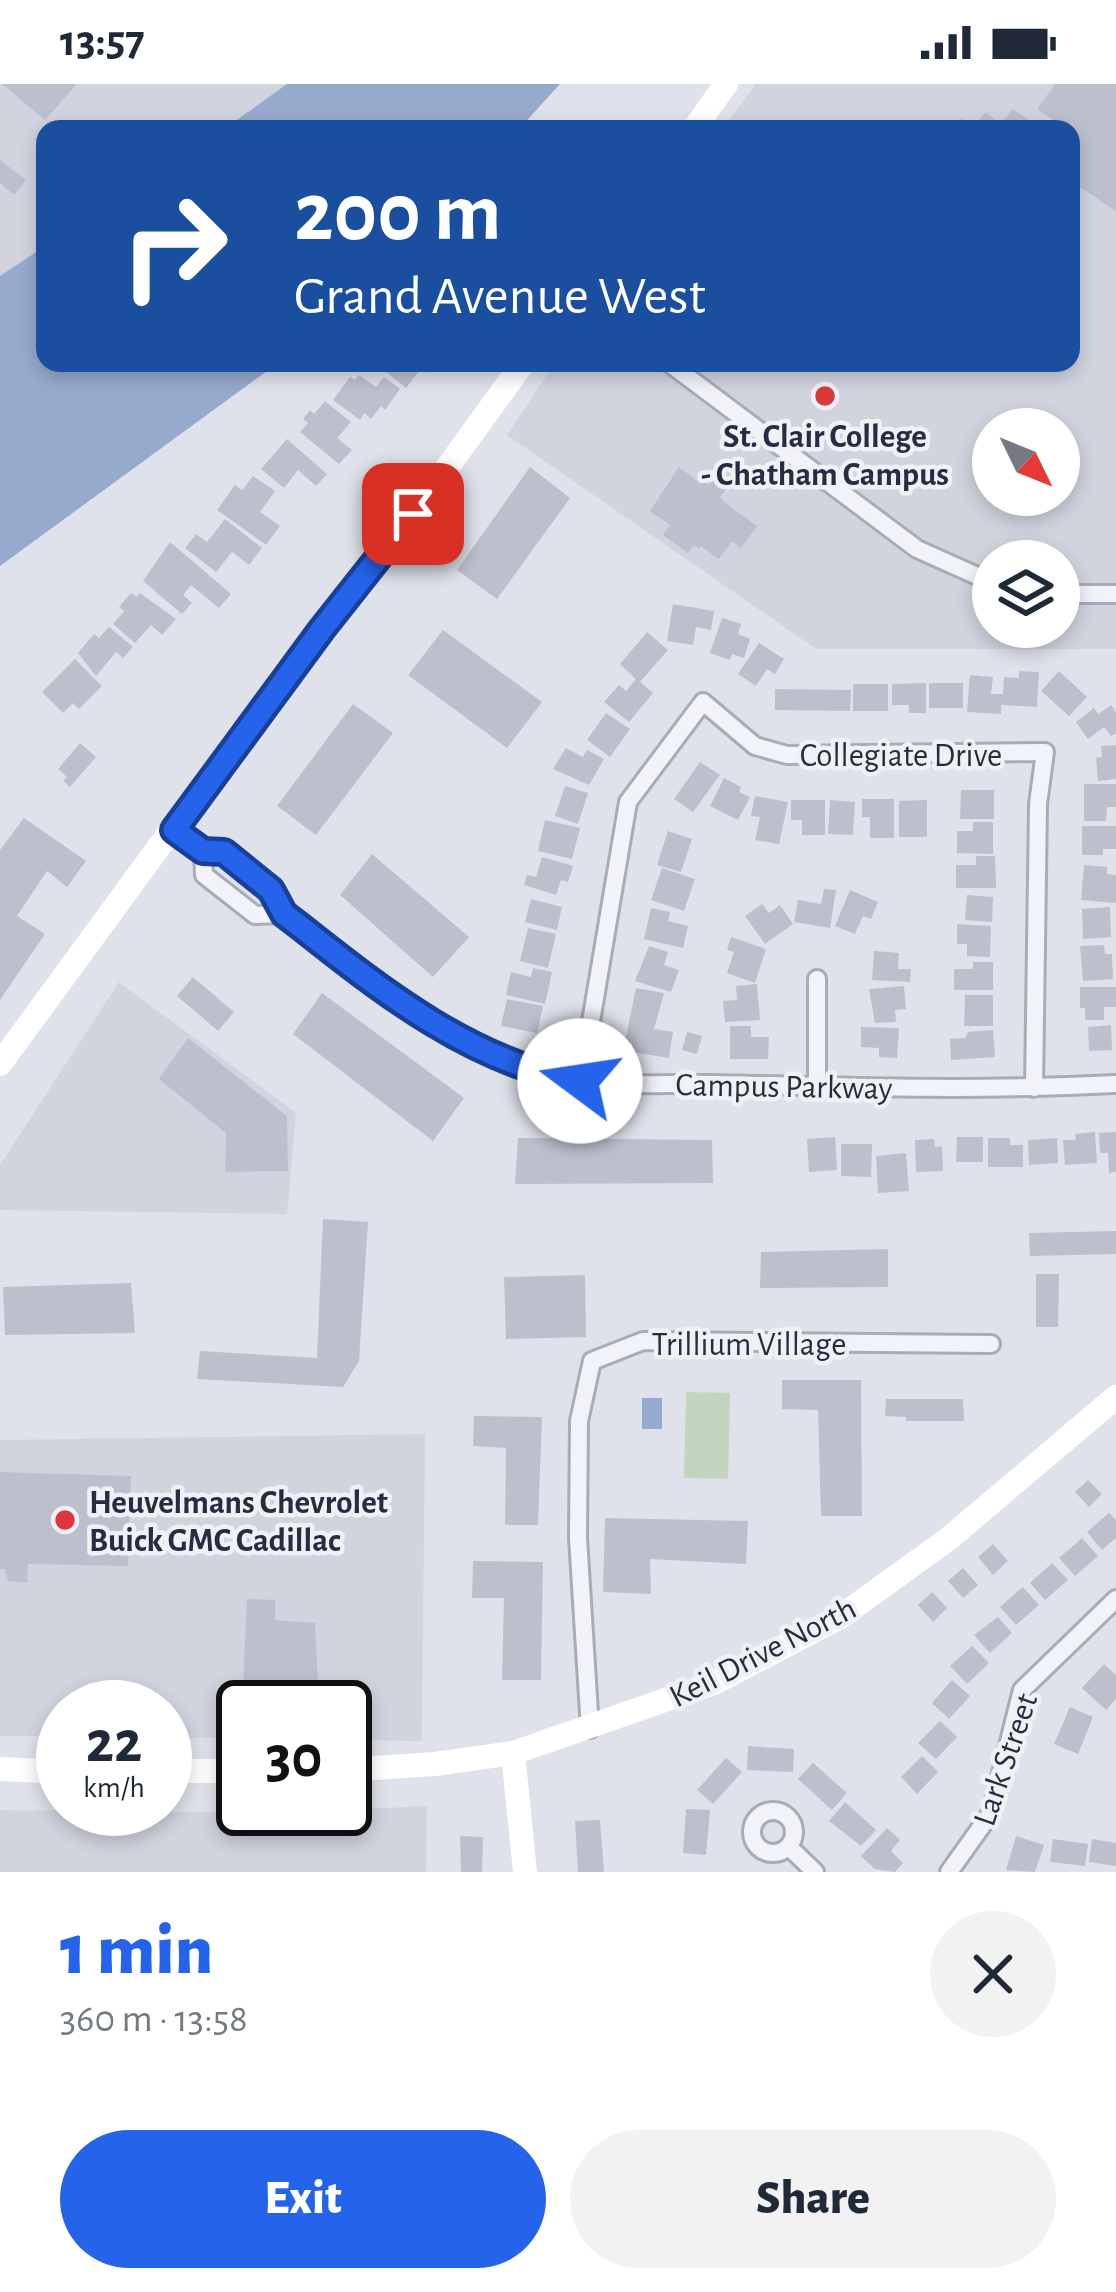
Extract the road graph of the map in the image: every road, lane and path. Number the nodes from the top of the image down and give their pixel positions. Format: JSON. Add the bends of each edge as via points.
{"nodes":[{"id":1,"x":726,"y":84,"type":"edge"},
{"id":2,"x":700,"y":120,"type":"edge"},
{"id":3,"x":516,"y":372,"type":"edge"},
{"id":4,"x":681,"y":372,"type":"edge"},
{"id":5,"x":972,"y":574,"type":"edge"},
{"id":6,"x":1080,"y":594,"type":"edge"},
{"id":7,"x":1116,"y":594,"type":"edge"},
{"id":8,"x":174,"y":830,"type":"junction"},
{"id":9,"x":203,"y":851,"type":"junction"},
{"id":10,"x":284,"y":914,"type":"junction"},
{"id":11,"x":817,"y":979,"type":"dead end"},
{"id":12,"x":0,"y":1064,"type":"edge"},
{"id":13,"x":580,"y":1081,"type":"junction"},
{"id":14,"x":1116,"y":1084,"type":"edge"},
{"id":15,"x":817,"y":1087,"type":"junction"},
{"id":16,"x":1034,"y":1088,"type":"junction"},
{"id":17,"x":992,"y":1344,"type":"dead end"},
{"id":18,"x":1116,"y":1396,"type":"edge"},
{"id":19,"x":1116,"y":1599,"type":"edge"},
{"id":20,"x":590,"y":1729,"type":"junction"},
{"id":21,"x":513,"y":1754,"type":"junction"},
{"id":22,"x":372,"y":1768,"type":"edge"},
{"id":23,"x":0,"y":1769,"type":"edge"},
{"id":24,"x":36,"y":1771,"type":"edge"},
{"id":25,"x":789,"y":1846,"type":"dead end"},
{"id":26,"x":525,"y":1872,"type":"edge"},
{"id":27,"x":815,"y":1872,"type":"edge"},
{"id":28,"x":949,"y":1872,"type":"edge"}],
"edges":[{"from":1,"to":2,"type":"street"},
{"from":3,"to":8,"type":"street"},
{"from":4,"to":5,"type":"street","via":[[916,549]]},
{"from":6,"to":7,"type":"street"},
{"from":8,"to":9,"type":"street","name":"Campus Parkway"},
{"from":8,"to":12,"type":"street"},
{"from":9,"to":10,"type":"street","name":"Campus Parkway","via":[[224,852],[271,890]]},
{"from":9,"to":10,"type":"street","name":"Campus Parkway","via":[[204,875],[255,915]]},
{"from":10,"to":13,"type":"street","name":"Campus Parkway","via":[[460,1039],[540,1074]]},
{"from":11,"to":15,"type":"street"},
{"from":13,"to":15,"type":"street","name":"Campus Parkway"},
{"from":13,"to":16,"type":"street","name":"Collegiate Drive","via":[[628,802],[703,701],[755,746],[787,755],[1045,752]]},
{"from":14,"to":16,"type":"street","name":"Campus Parkway"},
{"from":15,"to":16,"type":"street","name":"Campus Parkway"},
{"from":17,"to":20,"type":"street","name":"Trillium Village","via":[[643,1341],[592,1361],[579,1421],[578,1515]]},
{"from":18,"to":20,"type":"street","name":"Keil Drive North","via":[[947,1540],[840,1617],[714,1683]]},
{"from":19,"to":28,"type":"street","name":"Lark Street","via":[[1022,1690],[991,1813]]},
{"from":20,"to":21,"type":"street","name":"Keil Drive North"},
{"from":21,"to":22,"type":"street","name":"Keil Drive North"},
{"from":21,"to":26,"type":"street"},
{"from":23,"to":24,"type":"street"},
{"from":25,"to":27,"type":"street"}]}
